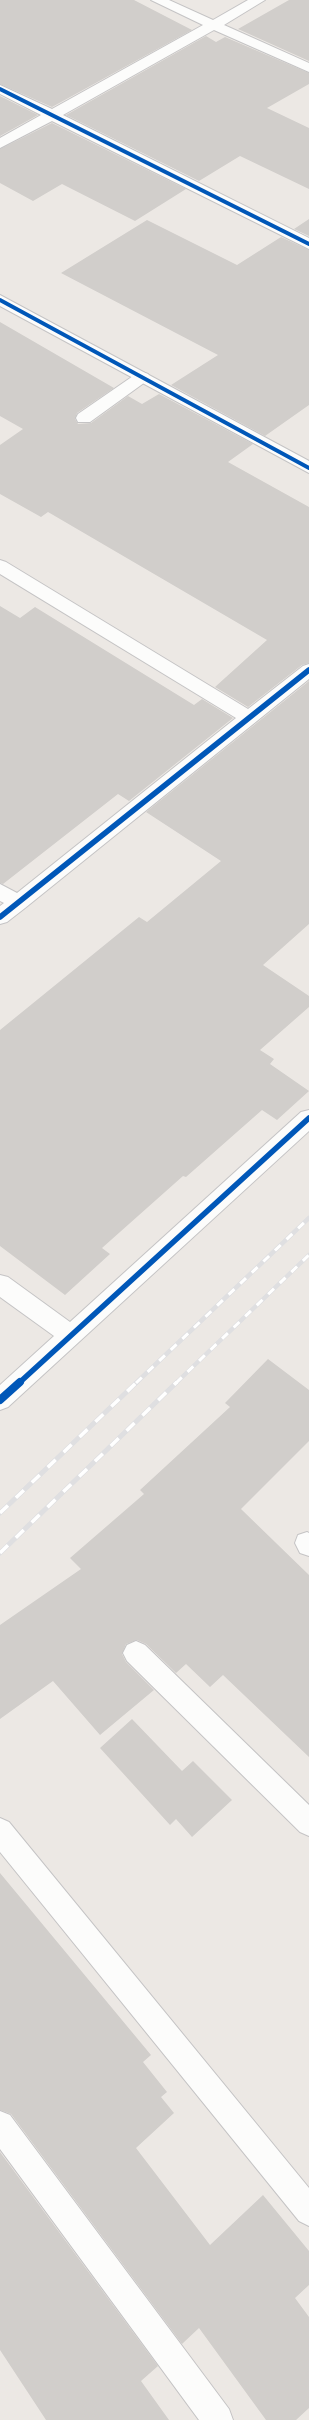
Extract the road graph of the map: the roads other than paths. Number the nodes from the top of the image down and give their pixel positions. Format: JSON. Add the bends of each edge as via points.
{"nodes":[{"id":1,"x":158,"y":0,"type":"edge"},
{"id":2,"x":258,"y":0,"type":"edge"},
{"id":3,"x":214,"y":25,"type":"junction"},
{"id":4,"x":309,"y":68,"type":"edge"},
{"id":5,"x":0,"y":89,"type":"edge"},
{"id":6,"x":52,"y":114,"type":"junction"},
{"id":7,"x":0,"y":144,"type":"edge"},
{"id":8,"x":309,"y":244,"type":"edge"},
{"id":9,"x":0,"y":300,"type":"edge"},
{"id":10,"x":142,"y":377,"type":"junction"},
{"id":11,"x":84,"y":418,"type":"dead end"},
{"id":12,"x":309,"y":468,"type":"edge"},
{"id":13,"x":0,"y":566,"type":"edge"},
{"id":14,"x":309,"y":670,"type":"edge"},
{"id":15,"x":248,"y":717,"type":"junction"},
{"id":16,"x":0,"y":891,"type":"edge"},
{"id":17,"x":18,"y":903,"type":"junction"},
{"id":18,"x":0,"y":917,"type":"edge"},
{"id":19,"x":309,"y":1118,"type":"edge"},
{"id":20,"x":0,"y":1284,"type":"edge"},
{"id":21,"x":70,"y":1335,"type":"junction"},
{"id":22,"x":5,"y":1387,"type":"edge"},
{"id":23,"x":136,"y":1653,"type":"dead end"},
{"id":24,"x":309,"y":1823,"type":"edge"},
{"id":25,"x":0,"y":1831,"type":"edge"},
{"id":26,"x":0,"y":2125,"type":"edge"},
{"id":27,"x":309,"y":2210,"type":"edge"},
{"id":28,"x":218,"y":2420,"type":"edge"}],
"edges":[{"from":1,"to":3,"type":"street"},
{"from":2,"to":3,"type":"street"},
{"from":3,"to":4,"type":"street"},
{"from":3,"to":6,"type":"street"},
{"from":5,"to":6,"type":"street"},
{"from":6,"to":7,"type":"street"},
{"from":6,"to":8,"type":"street"},
{"from":9,"to":10,"type":"street"},
{"from":10,"to":11,"type":"street"},
{"from":10,"to":12,"type":"street"},
{"from":13,"to":15,"type":"street"},
{"from":14,"to":15,"type":"street"},
{"from":15,"to":17,"type":"street"},
{"from":16,"to":17,"type":"street"},
{"from":17,"to":18,"type":"street"},
{"from":19,"to":21,"type":"street"},
{"from":20,"to":21,"type":"street"},
{"from":21,"to":22,"type":"street"},
{"from":23,"to":24,"type":"street"},
{"from":25,"to":27,"type":"street"},
{"from":26,"to":28,"type":"street"}]}
